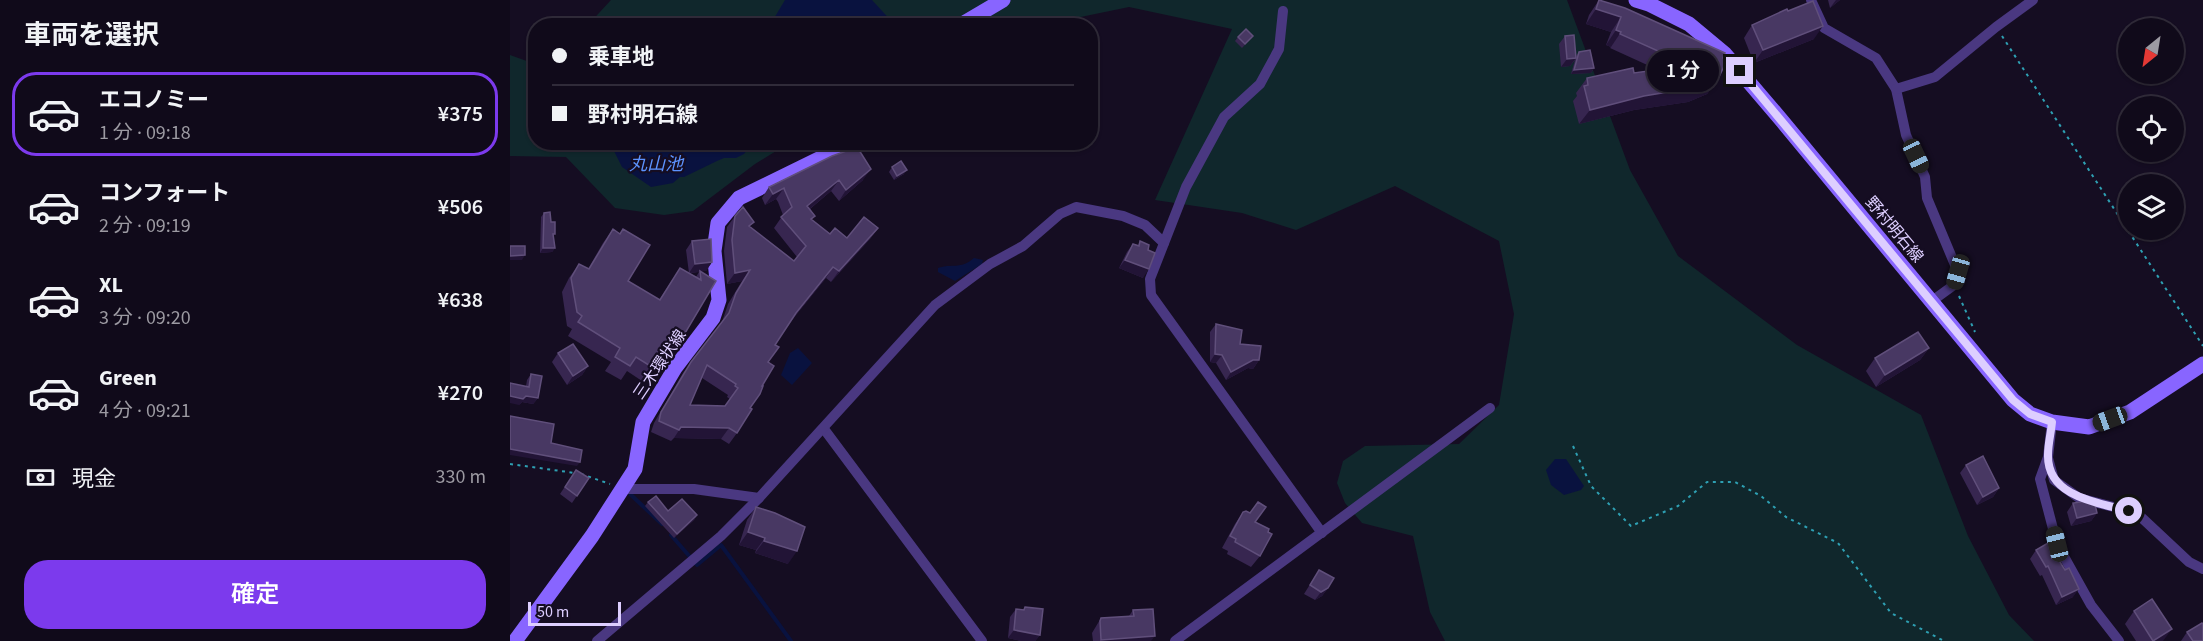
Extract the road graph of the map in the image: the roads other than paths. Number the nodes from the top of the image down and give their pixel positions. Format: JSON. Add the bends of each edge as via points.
{"nodes":[{"id":1,"x":1003,"y":0,"type":"edge"},
{"id":2,"x":1636,"y":0,"type":"edge"},
{"id":3,"x":1811,"y":0,"type":"edge"},
{"id":4,"x":2033,"y":0,"type":"edge"},
{"id":5,"x":1283,"y":11,"type":"dead end"},
{"id":6,"x":972,"y":18,"type":"edge"},
{"id":7,"x":1896,"y":89,"type":"junction"},
{"id":8,"x":832,"y":150,"type":"edge"},
{"id":9,"x":1164,"y":243,"type":"junction"},
{"id":10,"x":1932,"y":301,"type":"junction"},
{"id":11,"x":2203,"y":364,"type":"edge"},
{"id":12,"x":1490,"y":408,"type":"dead end"},
{"id":13,"x":2052,"y":422,"type":"junction"},
{"id":14,"x":824,"y":429,"type":"junction"},
{"id":15,"x":2048,"y":458,"type":"junction"},
{"id":16,"x":622,"y":489,"type":"junction"},
{"id":17,"x":759,"y":498,"type":"junction"},
{"id":18,"x":1322,"y":533,"type":"junction"},
{"id":19,"x":2203,"y":569,"type":"edge"},
{"id":20,"x":515,"y":641,"type":"edge"},
{"id":21,"x":597,"y":641,"type":"edge"},
{"id":22,"x":982,"y":641,"type":"edge"},
{"id":23,"x":1174,"y":641,"type":"edge"},
{"id":24,"x":2120,"y":641,"type":"edge"}],
"edges":[{"from":1,"to":6,"type":"main road"},
{"from":2,"to":10,"type":"main road","name":"野村明石線","via":[[1689,24],[1725,54]]},
{"from":3,"to":7,"type":"street","via":[[1824,28],[1876,58]]},
{"from":4,"to":7,"type":"street","via":[[1935,77]]},
{"from":5,"to":9,"type":"street","via":[[1279,49],[1260,84],[1224,117],[1186,187]]},
{"from":7,"to":10,"type":"street","via":[[1906,135],[1925,177],[1927,198],[1958,272],[1954,285]]},
{"from":8,"to":16,"type":"main road","name":"三木環状線","via":[[739,198],[718,223],[714,251],[719,300],[713,318],[675,368],[643,422],[635,470]]},
{"from":9,"to":14,"type":"street","via":[[1145,225],[1123,216],[1076,207],[1060,214],[1023,246],[990,264],[934,305]]},
{"from":9,"to":18,"type":"street","via":[[1150,279],[1151,295]]},
{"from":10,"to":13,"type":"main road","name":"野村明石線","via":[[2013,400],[2030,414]]},
{"from":11,"to":13,"type":"main road","name":"野村明石線","via":[[2130,412],[2089,427]]},
{"from":12,"to":18,"type":"street"},
{"from":13,"to":15,"type":"street"},
{"from":14,"to":17,"type":"street"},
{"from":14,"to":22,"type":"street"},
{"from":15,"to":19,"type":"street","via":[[2054,480],[2079,498],[2142,518],[2189,562]]},
{"from":15,"to":24,"type":"street","via":[[2040,479],[2057,544],[2091,605]]},
{"from":16,"to":17,"type":"street","via":[[694,489]]},
{"from":16,"to":20,"type":"main road","name":"三木環状線"},
{"from":17,"to":21,"type":"street","via":[[721,536]]},
{"from":18,"to":23,"type":"street"}]}
